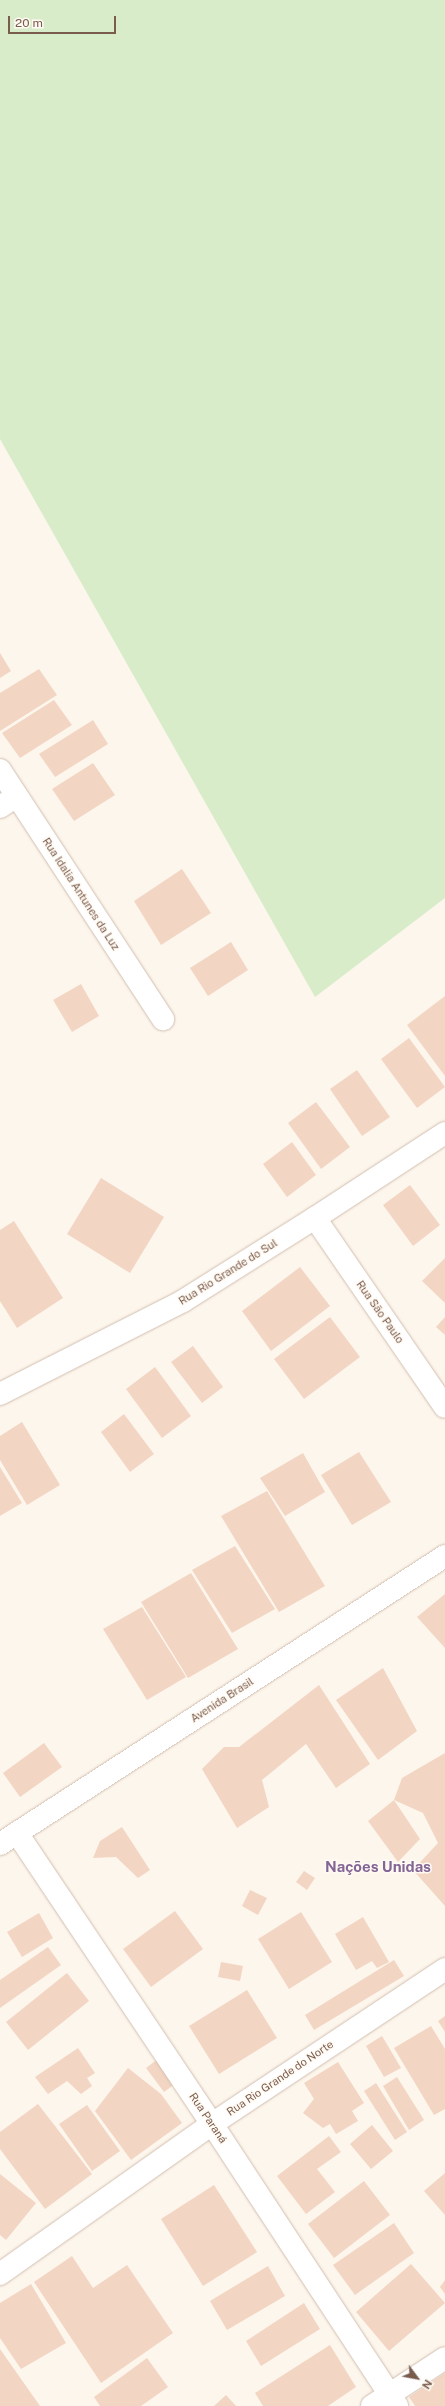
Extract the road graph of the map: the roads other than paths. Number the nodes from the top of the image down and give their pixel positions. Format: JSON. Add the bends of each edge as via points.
{"nodes":[{"id":1,"x":0,"y":770,"type":"edge"},
{"id":2,"x":8,"y":802,"type":"edge"},
{"id":3,"x":163,"y":1019,"type":"dead end"},
{"id":4,"x":445,"y":1133,"type":"edge"},
{"id":5,"x":315,"y":1218,"type":"junction"},
{"id":6,"x":3,"y":1387,"type":"edge"},
{"id":7,"x":445,"y":1406,"type":"edge"},
{"id":8,"x":445,"y":1556,"type":"edge"},
{"id":9,"x":8,"y":1838,"type":"edge"},
{"id":10,"x":445,"y":1968,"type":"edge"},
{"id":11,"x":212,"y":2124,"type":"junction"},
{"id":12,"x":0,"y":2274,"type":"edge"},
{"id":13,"x":445,"y":2358,"type":"edge"},
{"id":14,"x":386,"y":2402,"type":"edge"}],
"edges":[{"from":1,"to":2,"type":"street","name":"Rua Idalia Antunes da Luz"},
{"from":2,"to":3,"type":"street","name":"Rua Idalia Antunes da Luz"},
{"from":4,"to":5,"type":"street","name":"Rua Rio Grande do Sul"},
{"from":5,"to":6,"type":"street","name":"Rua Rio Grande do Sul","via":[[182,1301]]},
{"from":5,"to":7,"type":"street","name":"Rua São Paulo"},
{"from":8,"to":9,"type":"street","name":"Avenida Brasil"},
{"from":9,"to":11,"type":"street","name":"Rua Paraná"},
{"from":10,"to":11,"type":"street","name":"Rua Rio Grande do Norte"},
{"from":11,"to":12,"type":"street","name":"Rua Rio Grande do Norte"},
{"from":11,"to":14,"type":"street","name":"Rua Paraná"},
{"from":13,"to":14,"type":"street"}]}
